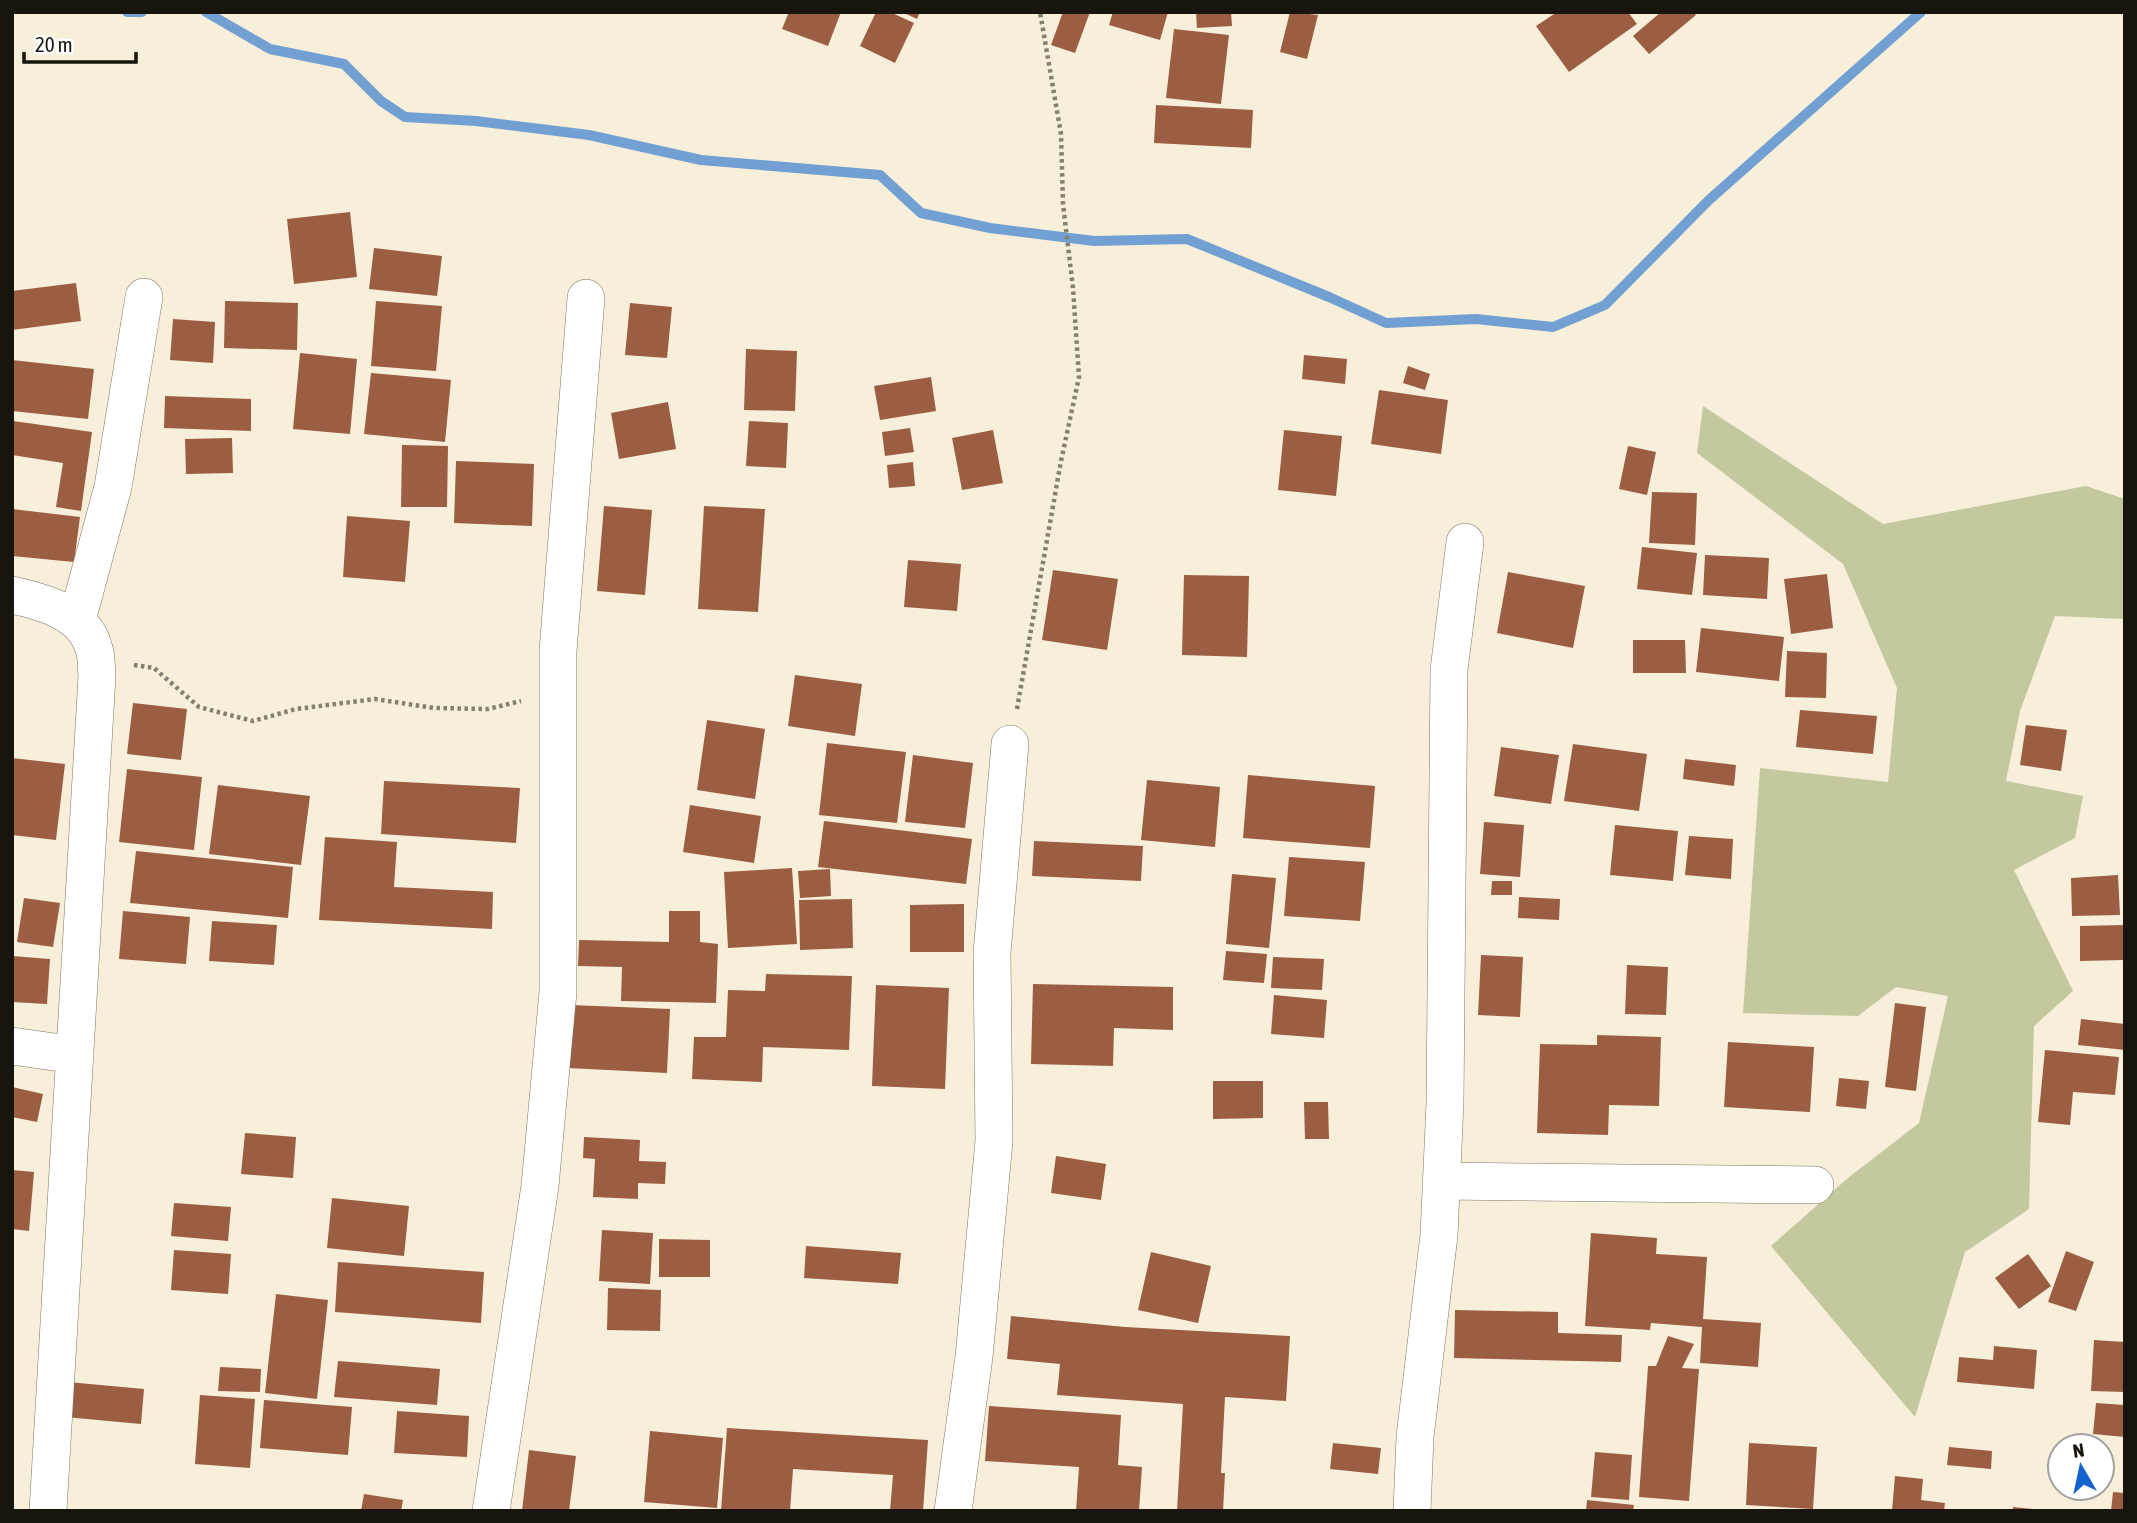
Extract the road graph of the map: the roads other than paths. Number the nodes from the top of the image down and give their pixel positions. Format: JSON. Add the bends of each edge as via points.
{"nodes":[{"id":1,"x":144,"y":297,"type":"dead end"},
{"id":2,"x":586,"y":298,"type":"dead end"},
{"id":3,"x":1465,"y":542,"type":"dead end"},
{"id":4,"x":12,"y":595,"type":"edge"},
{"id":5,"x":77,"y":620,"type":"junction"},
{"id":6,"x":1010,"y":744,"type":"road end"},
{"id":7,"x":12,"y":1046,"type":"edge"},
{"id":8,"x":75,"y":1055,"type":"junction"},
{"id":9,"x":1441,"y":1181,"type":"junction"},
{"id":10,"x":1815,"y":1185,"type":"dead end"},
{"id":11,"x":48,"y":1511,"type":"edge"},
{"id":12,"x":491,"y":1511,"type":"edge"},
{"id":13,"x":953,"y":1511,"type":"edge"},
{"id":14,"x":1412,"y":1511,"type":"edge"}],
"edges":[{"from":1,"to":5,"type":"street","via":[[113,486]]},
{"from":2,"to":12,"type":"street","via":[[558,651],[558,992],[540,1186]]},
{"from":3,"to":9,"type":"street","via":[[1449,670]]},
{"from":4,"to":5,"type":"street","via":[[41,601]]},
{"from":5,"to":8,"type":"street","via":[[94,647],[97,676]]},
{"from":6,"to":13,"type":"street","via":[[992,953],[994,1141],[974,1357]]},
{"from":7,"to":8,"type":"street"},
{"from":8,"to":11,"type":"street"},
{"from":9,"to":10,"type":"street"},
{"from":9,"to":14,"type":"street"}]}
